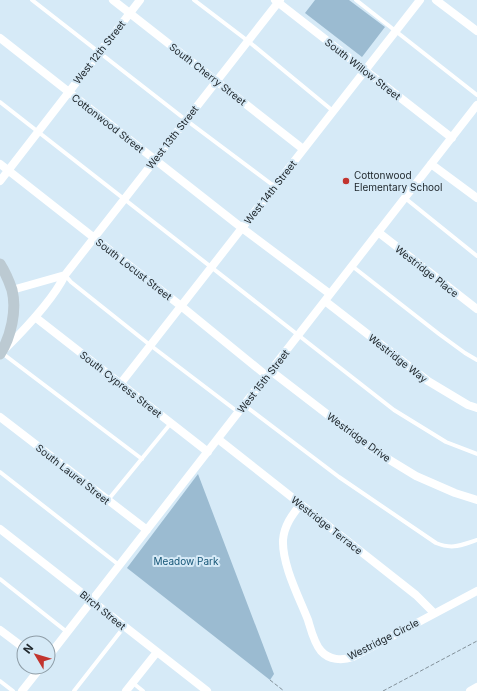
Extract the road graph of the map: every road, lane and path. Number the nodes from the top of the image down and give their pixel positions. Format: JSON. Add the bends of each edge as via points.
{"nodes":[{"id":1,"x":32,"y":0,"type":"edge"},
{"id":2,"x":112,"y":0,"type":"edge"},
{"id":3,"x":140,"y":0,"type":"edge"},
{"id":4,"x":194,"y":0,"type":"edge"},
{"id":5,"x":356,"y":0,"type":"edge"},
{"id":6,"x":420,"y":0,"type":"edge"},
{"id":7,"x":436,"y":0,"type":"edge"},
{"id":8,"x":278,"y":1,"type":"edge"},
{"id":9,"x":130,"y":13,"type":"junction"},
{"id":10,"x":396,"y":31,"type":"junction"},
{"id":11,"x":477,"y":31,"type":"edge"},
{"id":12,"x":0,"y":38,"type":"edge"},
{"id":13,"x":248,"y":41,"type":"junction"},
{"id":14,"x":100,"y":52,"type":"junction"},
{"id":15,"x":365,"y":70,"type":"junction"},
{"id":16,"x":217,"y":80,"type":"junction"},
{"id":17,"x":69,"y":92,"type":"junction"},
{"id":18,"x":477,"y":95,"type":"edge"},
{"id":19,"x":0,"y":102,"type":"edge"},
{"id":20,"x":477,"y":105,"type":"edge"},
{"id":21,"x":333,"y":111,"type":"junction"},
{"id":22,"x":186,"y":120,"type":"junction"},
{"id":23,"x":38,"y":131,"type":"junction"},
{"id":24,"x":452,"y":138,"type":"junction"},
{"id":25,"x":303,"y":149,"type":"junction"},
{"id":26,"x":155,"y":160,"type":"junction"},
{"id":27,"x":0,"y":164,"type":"edge"},
{"id":28,"x":431,"y":164,"type":"junction"},
{"id":29,"x":8,"y":170,"type":"junction"},
{"id":30,"x":0,"y":180,"type":"edge"},
{"id":31,"x":274,"y":186,"type":"junction"},
{"id":32,"x":405,"y":198,"type":"junction"},
{"id":33,"x":477,"y":198,"type":"edge"},
{"id":34,"x":124,"y":199,"type":"junction"},
{"id":35,"x":242,"y":228,"type":"junction"},
{"id":36,"x":378,"y":232,"type":"junction"},
{"id":37,"x":95,"y":238,"type":"junction"},
{"id":38,"x":477,"y":256,"type":"edge"},
{"id":39,"x":0,"y":264,"type":"edge"},
{"id":40,"x":352,"y":266,"type":"junction"},
{"id":41,"x":211,"y":267,"type":"junction"},
{"id":42,"x":65,"y":275,"type":"junction"},
{"id":43,"x":12,"y":290,"type":"junction"},
{"id":44,"x":328,"y":297,"type":"junction"},
{"id":45,"x":181,"y":306,"type":"junction"},
{"id":46,"x":477,"y":309,"type":"edge"},
{"id":47,"x":35,"y":317,"type":"junction"},
{"id":48,"x":298,"y":336,"type":"junction"},
{"id":49,"x":150,"y":345,"type":"junction"},
{"id":50,"x":1,"y":353,"type":"edge"},
{"id":51,"x":477,"y":360,"type":"edge"},
{"id":52,"x":269,"y":373,"type":"junction"},
{"id":53,"x":121,"y":383,"type":"junction"},
{"id":54,"x":244,"y":405,"type":"junction"},
{"id":55,"x":477,"y":408,"type":"edge"},
{"id":56,"x":238,"y":412,"type":"junction"},
{"id":57,"x":0,"y":417,"type":"edge"},
{"id":58,"x":171,"y":423,"type":"junction"},
{"id":59,"x":218,"y":439,"type":"junction"},
{"id":60,"x":208,"y":452,"type":"junction"},
{"id":61,"x":477,"y":454,"type":"edge"},
{"id":62,"x":142,"y":459,"type":"junction"},
{"id":63,"x":0,"y":472,"type":"edge"},
{"id":64,"x":477,"y":500,"type":"edge"},
{"id":65,"x":108,"y":501,"type":"junction"},
{"id":66,"x":300,"y":504,"type":"junction"},
{"id":67,"x":0,"y":529,"type":"edge"},
{"id":68,"x":147,"y":530,"type":"junction"},
{"id":69,"x":477,"y":540,"type":"edge"},
{"id":70,"x":119,"y":566,"type":"junction"},
{"id":71,"x":0,"y":579,"type":"edge"},
{"id":72,"x":477,"y":591,"type":"edge"},
{"id":73,"x":92,"y":601,"type":"junction"},
{"id":74,"x":434,"y":613,"type":"junction"},
{"id":75,"x":124,"y":627,"type":"junction"},
{"id":76,"x":0,"y":630,"type":"edge"},
{"id":77,"x":68,"y":632,"type":"junction"},
{"id":78,"x":477,"y":641,"type":"edge"},
{"id":79,"x":16,"y":642,"type":"edge"},
{"id":80,"x":56,"y":647,"type":"edge"},
{"id":81,"x":157,"y":652,"type":"junction"},
{"id":82,"x":34,"y":675,"type":"edge"},
{"id":83,"x":270,"y":680,"type":"dead end"},
{"id":84,"x":0,"y":681,"type":"edge"},
{"id":85,"x":133,"y":683,"type":"junction"},
{"id":86,"x":477,"y":687,"type":"edge"},
{"id":87,"x":13,"y":691,"type":"edge"},
{"id":88,"x":22,"y":691,"type":"edge"},
{"id":89,"x":74,"y":691,"type":"edge"},
{"id":90,"x":126,"y":691,"type":"edge"},
{"id":91,"x":143,"y":691,"type":"edge"},
{"id":92,"x":207,"y":691,"type":"edge"},
{"id":93,"x":284,"y":691,"type":"edge"},
{"id":94,"x":384,"y":691,"type":"edge"},
{"id":95,"x":470,"y":691,"type":"edge"}],
"edges":[{"from":1,"to":14,"type":"lane"},
{"from":2,"to":9,"type":"street","name":"South Cherry Street"},
{"from":3,"to":9,"type":"street","name":"West 12th Street"},
{"from":4,"to":13,"type":"lane"},
{"from":5,"to":10,"type":"lane"},
{"from":6,"to":10,"type":"street","name":"West 14th Street"},
{"from":7,"to":11,"type":"street"},
{"from":8,"to":13,"type":"street","name":"West 13th Street"},
{"from":8,"to":15,"type":"street","name":"South Willow Street"},
{"from":9,"to":14,"type":"street","name":"West 12th Street"},
{"from":9,"to":16,"type":"street","name":"South Cherry Street"},
{"from":10,"to":15,"type":"street","name":"West 14th Street"},
{"from":10,"to":18,"type":"lane"},
{"from":12,"to":17,"type":"street","name":"Cottonwood Street"},
{"from":13,"to":16,"type":"street","name":"West 13th Street"},
{"from":13,"to":21,"type":"lane"},
{"from":14,"to":17,"type":"street","name":"West 12th Street"},
{"from":14,"to":22,"type":"lane"},
{"from":15,"to":21,"type":"street","name":"West 14th Street"},
{"from":15,"to":24,"type":"street","name":"South Willow Street"},
{"from":16,"to":22,"type":"street","name":"West 13th Street"},
{"from":16,"to":25,"type":"street","name":"South Cherry Street"},
{"from":17,"to":23,"type":"street","name":"West 12th Street"},
{"from":17,"to":26,"type":"street","name":"Cottonwood Street"},
{"from":19,"to":23,"type":"lane"},
{"from":20,"to":24,"type":"street","name":"West 15th Street"},
{"from":21,"to":25,"type":"street","name":"West 14th Street"},
{"from":22,"to":26,"type":"street","name":"West 13th Street"},
{"from":22,"to":31,"type":"lane"},
{"from":23,"to":29,"type":"street","name":"West 12th Street"},
{"from":23,"to":34,"type":"lane"},
{"from":24,"to":28,"type":"street","name":"West 15th Street"},
{"from":25,"to":31,"type":"street","name":"West 14th Street"},
{"from":26,"to":34,"type":"street","name":"West 13th Street"},
{"from":26,"to":35,"type":"street","name":"Cottonwood Street"},
{"from":27,"to":29,"type":"street","name":"South Locust Street"},
{"from":28,"to":32,"type":"street","name":"West 15th Street"},
{"from":28,"to":33,"type":"street"},
{"from":29,"to":30,"type":"street","name":"West 12th Street"},
{"from":29,"to":37,"type":"street","name":"South Locust Street"},
{"from":31,"to":35,"type":"street","name":"West 14th Street"},
{"from":32,"to":36,"type":"street","name":"West 15th Street"},
{"from":32,"to":38,"type":"lane"},
{"from":34,"to":37,"type":"street","name":"West 13th Street"},
{"from":34,"to":41,"type":"lane"},
{"from":35,"to":41,"type":"street","name":"West 14th Street"},
{"from":35,"to":44,"type":"street","name":"Cottonwood Street"},
{"from":36,"to":40,"type":"street","name":"West 15th Street"},
{"from":36,"to":46,"type":"street","name":"Westridge Place"},
{"from":37,"to":42,"type":"street","name":"West 13th Street"},
{"from":37,"to":45,"type":"street","name":"South Locust Street"},
{"from":39,"to":43,"type":"main road"},
{"from":40,"to":44,"type":"street","name":"West 15th Street"},
{"from":40,"to":51,"type":"lane","via":[[438,334]]},
{"from":41,"to":45,"type":"street","name":"West 14th Street"},
{"from":41,"to":48,"type":"lane"},
{"from":42,"to":43,"type":"street"},
{"from":42,"to":47,"type":"street","name":"West 13th Street"},
{"from":42,"to":49,"type":"lane"},
{"from":43,"to":50,"type":"main road","via":[[12,319],[8,338]]},
{"from":44,"to":48,"type":"street","name":"West 15th Street"},
{"from":44,"to":55,"type":"street","name":"Westridge Way","via":[[428,382]]},
{"from":45,"to":49,"type":"street","name":"West 14th Street"},
{"from":45,"to":52,"type":"street","name":"South Locust Street"},
{"from":47,"to":50,"type":"street","name":"West 13th Street"},
{"from":47,"to":53,"type":"street","name":"South Cypress Street"},
{"from":48,"to":52,"type":"street","name":"West 15th Street"},
{"from":48,"to":61,"type":"lane","via":[[394,410],[446,442]]},
{"from":49,"to":53,"type":"street","name":"West 14th Street"},
{"from":49,"to":56,"type":"lane"},
{"from":50,"to":62,"type":"lane"},
{"from":52,"to":54,"type":"street","name":"West 15th Street"},
{"from":52,"to":64,"type":"street","name":"Westridge Drive","via":[[375,451],[416,476]]},
{"from":53,"to":58,"type":"street","name":"South Cypress Street"},
{"from":54,"to":56,"type":"street","name":"West 15th Street"},
{"from":54,"to":69,"type":"lane","via":[[339,477],[436,543],[454,548]]},
{"from":56,"to":59,"type":"street","name":"West 15th Street"},
{"from":57,"to":65,"type":"street","name":"South Laurel Street"},
{"from":58,"to":60,"type":"street","name":"South Cypress Street"},
{"from":58,"to":62,"type":"lane"},
{"from":59,"to":60,"type":"street","name":"West 15th Street"},
{"from":59,"to":66,"type":"street","name":"Westridge Terrace"},
{"from":60,"to":68,"type":"street","name":"West 15th Street"},
{"from":62,"to":65,"type":"lane"},
{"from":63,"to":70,"type":"lane"},
{"from":65,"to":68,"type":"street","name":"South Laurel Street"},
{"from":66,"to":74,"type":"street","name":"Westridge Terrace","via":[[416,595]]},
{"from":66,"to":74,"type":"street","name":"Westridge Circle","via":[[285,530],[284,554],[317,644],[326,655],[346,659]]},
{"from":67,"to":73,"type":"street","name":"Birch Street"},
{"from":68,"to":70,"type":"street","name":"West 15th Street"},
{"from":70,"to":73,"type":"street","name":"West 15th Street"},
{"from":71,"to":77,"type":"lane"},
{"from":72,"to":74,"type":"street","name":"Westridge Circle"},
{"from":73,"to":75,"type":"street","name":"Birch Street"},
{"from":73,"to":77,"type":"street","name":"West 15th Street"},
{"from":75,"to":81,"type":"street","name":"Birch Street"},
{"from":75,"to":89,"type":"lane"},
{"from":76,"to":79,"type":"street"},
{"from":77,"to":80,"type":"street","name":"West 15th Street"},
{"from":78,"to":94,"type":"path"},
{"from":81,"to":85,"type":"street"},
{"from":81,"to":92,"type":"street","name":"Birch Street"},
{"from":82,"to":88,"type":"street"},
{"from":83,"to":93,"type":"path"},
{"from":84,"to":87,"type":"lane"},
{"from":85,"to":90,"type":"street"},
{"from":85,"to":91,"type":"lane"},
{"from":86,"to":95,"type":"street"}]}
